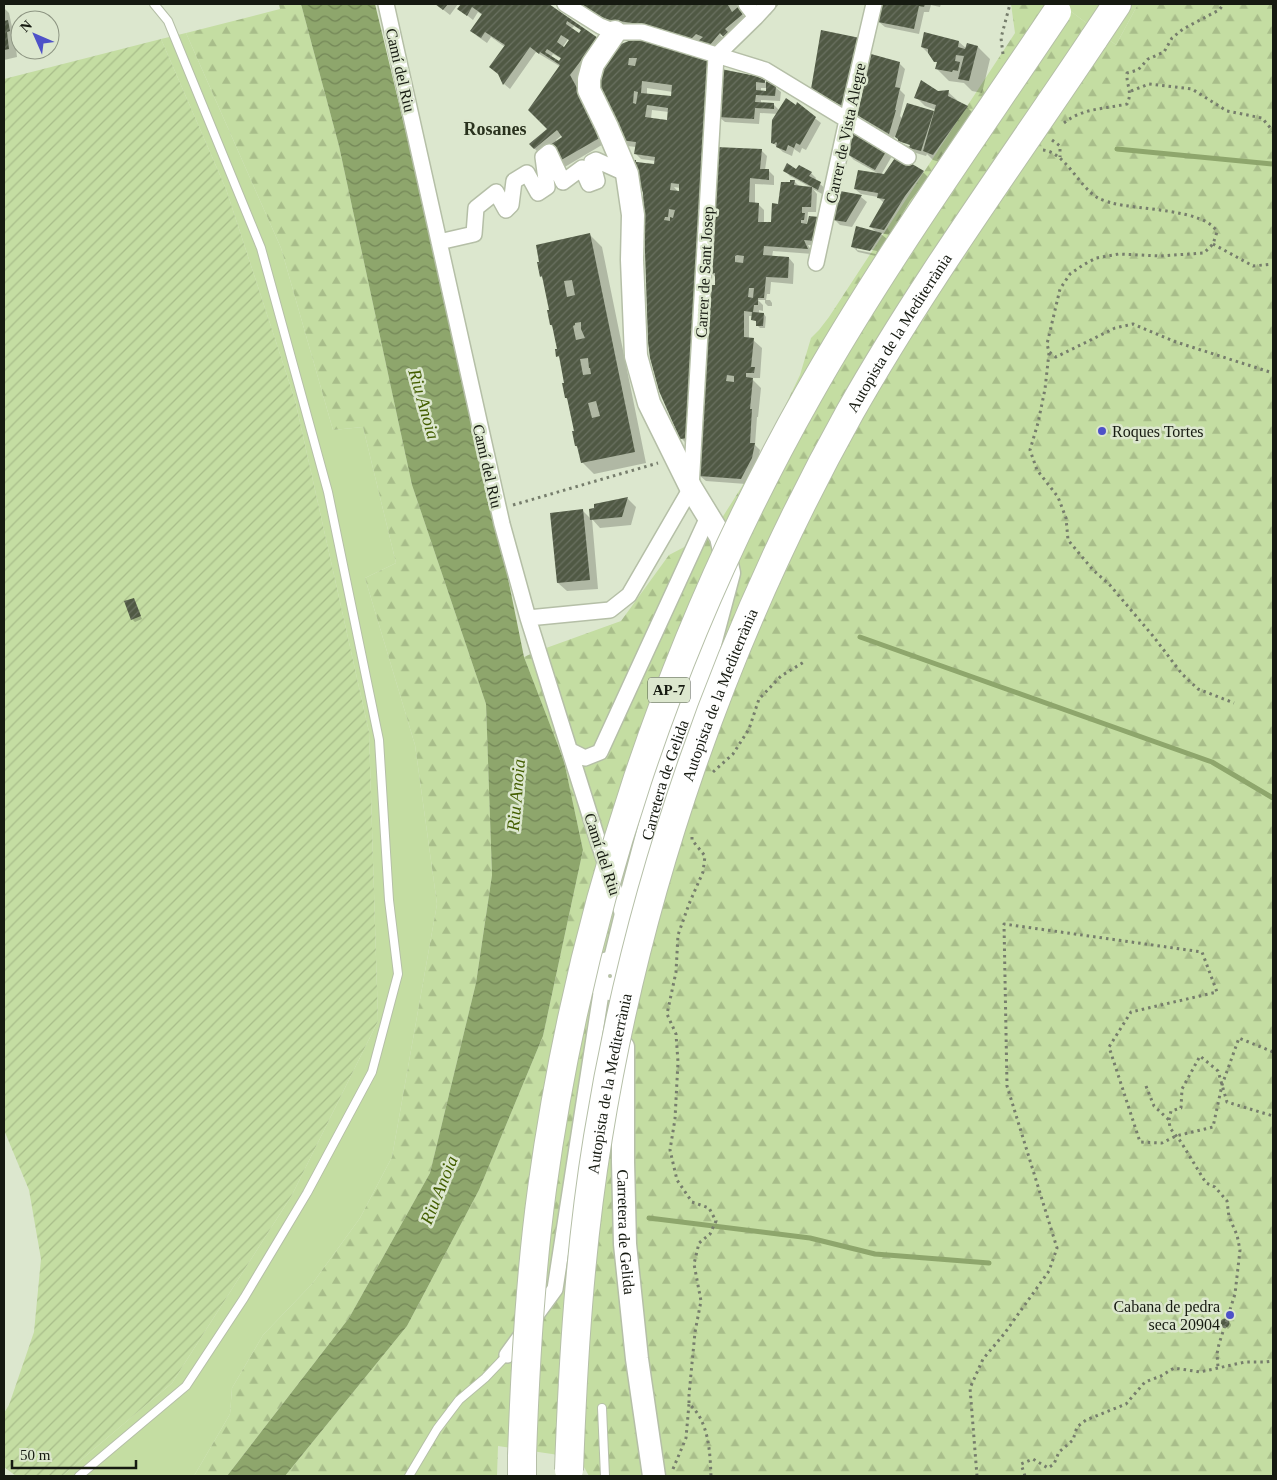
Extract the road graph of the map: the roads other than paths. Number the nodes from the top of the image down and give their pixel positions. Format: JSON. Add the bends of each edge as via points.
{"nodes":[{"id":1,"x":154,"y":4,"type":"edge"},
{"id":2,"x":386,"y":4,"type":"edge"},
{"id":3,"x":565,"y":4,"type":"edge"},
{"id":4,"x":746,"y":4,"type":"edge"},
{"id":5,"x":768,"y":4,"type":"edge"},
{"id":6,"x":874,"y":4,"type":"edge"},
{"id":7,"x":1117,"y":4,"type":"edge"},
{"id":8,"x":1060,"y":8,"type":"edge"},
{"id":9,"x":756,"y":17,"type":"junction"},
{"id":10,"x":615,"y":32,"type":"junction"},
{"id":11,"x":716,"y":56,"type":"junction"},
{"id":12,"x":847,"y":120,"type":"junction"},
{"id":13,"x":908,"y":157,"type":"dead end"},
{"id":14,"x":627,"y":174,"type":"junction"},
{"id":15,"x":439,"y":242,"type":"junction"},
{"id":16,"x":816,"y":264,"type":"dead end"},
{"id":17,"x":691,"y":488,"type":"junction"},
{"id":18,"x":708,"y":516,"type":"junction"},
{"id":19,"x":528,"y":618,"type":"junction"},
{"id":20,"x":571,"y":751,"type":"junction"},
{"id":21,"x":624,"y":918,"type":"junction"},
{"id":22,"x":611,"y":986,"type":"junction"},
{"id":23,"x":508,"y":1355,"type":"joint"},
{"id":24,"x":602,"y":1408,"type":"dead end"},
{"id":25,"x":522,"y":1466,"type":"edge"},
{"id":26,"x":569,"y":1473,"type":"edge"},
{"id":27,"x":80,"y":1476,"type":"edge"},
{"id":28,"x":410,"y":1476,"type":"edge"},
{"id":29,"x":605,"y":1476,"type":"edge"},
{"id":30,"x":654,"y":1476,"type":"edge"}],
"edges":[{"from":1,"to":27,"type":"lane","via":[[168,21],[261,248],[328,492],[379,740],[389,900],[398,974],[372,1072],[307,1193],[244,1298],[186,1386]]},
{"from":2,"to":15,"type":"street","name":"Camí del Riu"},
{"from":3,"to":10,"type":"street"},
{"from":4,"to":9,"type":"street"},
{"from":5,"to":9,"type":"street"},
{"from":6,"to":12,"type":"street","name":"Carrer de Vista Alegre"},
{"from":7,"to":26,"type":"highway","name":"Autopista de la Mediterrània","number":"AP-7","bridge":true,"via":[[967,224],[874,372],[794,520],[718,692],[651,894],[605,1096],[578,1292]]},
{"from":8,"to":25,"type":"highway","number":"AP-7","bridge":true,"via":[[892,254],[806,398],[718,569],[665,700],[601,900],[556,1102],[533,1269]]},
{"from":9,"to":11,"type":"street"},
{"from":10,"to":11,"type":"street","via":[[642,32]]},
{"from":10,"to":14,"type":"street","name":"Carretera de Gelida","via":[[593,64],[589,90]]},
{"from":11,"to":12,"type":"street","via":[[765,70]]},
{"from":11,"to":17,"type":"street","name":"Carrer de Sant Josep"},
{"from":12,"to":13,"type":"street"},
{"from":12,"to":16,"type":"street","name":"Carrer de Vista Alegre"},
{"from":14,"to":15,"type":"street","via":[[596,160],[592,162],[598,181],[589,184],[582,168],[563,182],[548,152],[543,157],[547,187],[538,193],[527,173],[514,181],[511,205],[506,210],[496,192],[476,208],[474,234]]},
{"from":14,"to":17,"type":"street","name":"Carretera de Gelida","via":[[633,215],[636,356],[649,403]]},
{"from":15,"to":19,"type":"street","name":"Camí del Riu","via":[[498,509]]},
{"from":17,"to":18,"type":"street","name":"Carretera de Gelida"},
{"from":17,"to":19,"type":"street","via":[[629,596],[610,610]]},
{"from":18,"to":20,"type":"street","via":[[600,752],[585,758]]},
{"from":18,"to":21,"type":"street","name":"Carretera de Gelida","via":[[720,537],[729,573],[709,648],[661,783]]},
{"from":19,"to":20,"type":"street","name":"Camí del Riu"},
{"from":20,"to":21,"type":"street","name":"Camí del Riu"},
{"from":21,"to":22,"type":"street","name":"Carretera de Gelida","via":[[614,964],[622,969],[623,982]]},
{"from":22,"to":23,"type":"street","via":[[555,1289]]},
{"from":22,"to":30,"type":"street","name":"Carretera de Gelida","via":[[624,1045],[624,1244]]},
{"from":23,"to":28,"type":"lane","via":[[459,1400],[437,1429]]},
{"from":24,"to":29,"type":"lane"}]}
